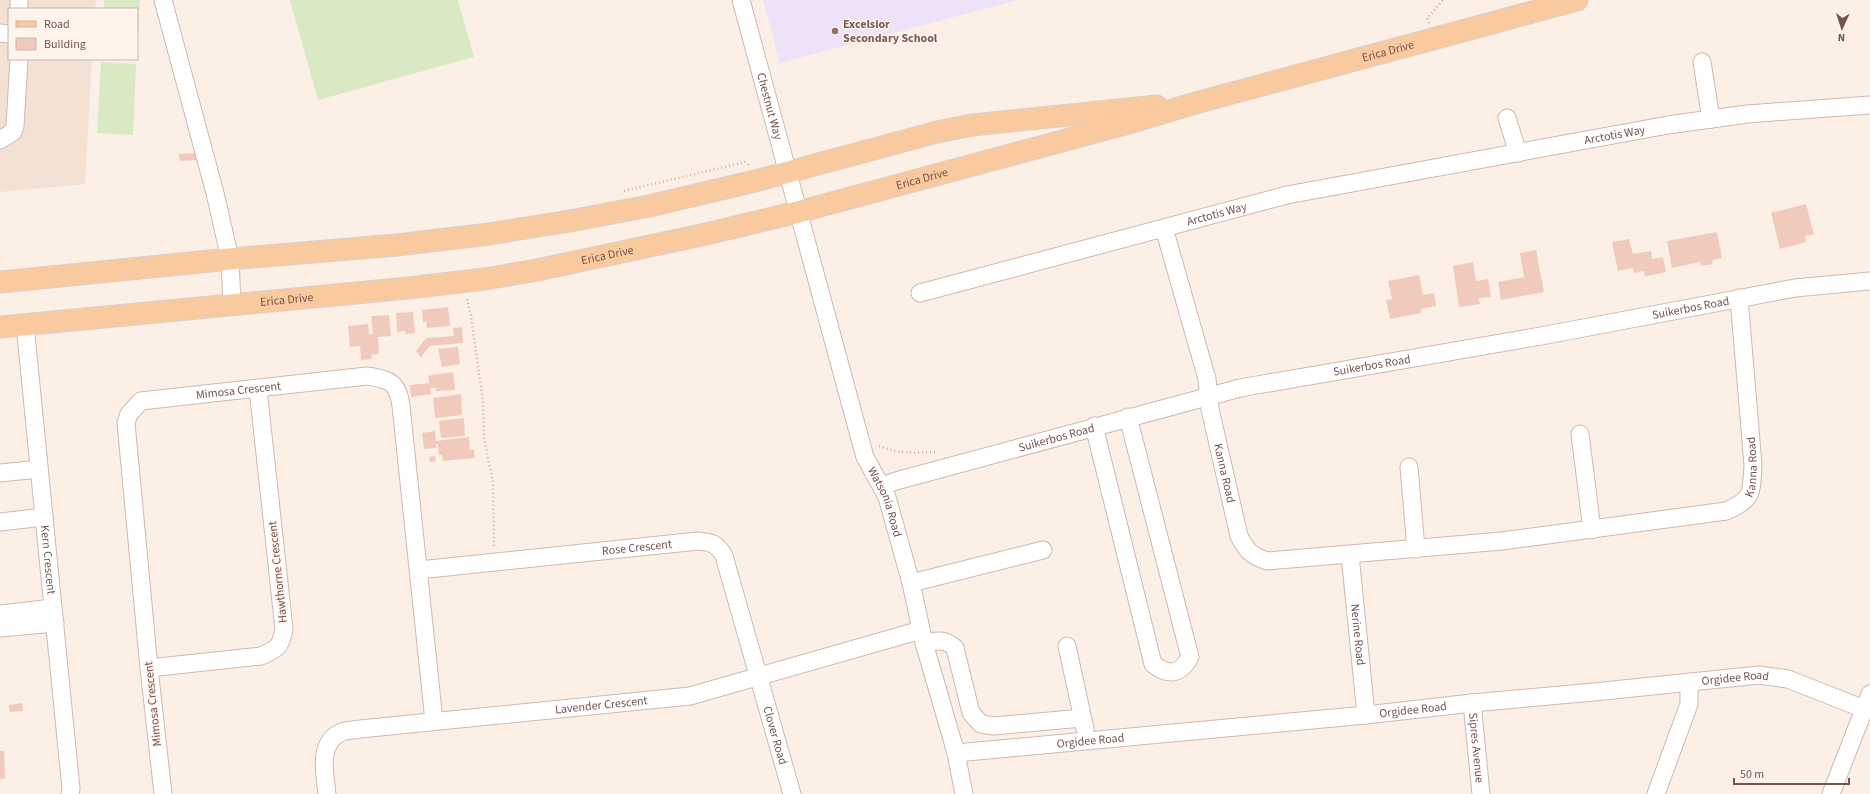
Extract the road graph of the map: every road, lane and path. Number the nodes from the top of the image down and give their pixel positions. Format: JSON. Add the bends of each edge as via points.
{"nodes":[{"id":1,"x":163,"y":0,"type":"edge"},
{"id":2,"x":741,"y":0,"type":"edge"},
{"id":3,"x":1444,"y":0,"type":"edge"},
{"id":4,"x":1577,"y":0,"type":"edge"},
{"id":5,"x":1431,"y":26,"type":"dead end"},
{"id":6,"x":19,"y":60,"type":"edge"},
{"id":7,"x":1702,"y":62,"type":"dead end"},
{"id":8,"x":1199,"y":102,"type":"junction"},
{"id":9,"x":1870,"y":105,"type":"edge"},
{"id":10,"x":1507,"y":118,"type":"dead end"},
{"id":11,"x":1711,"y":119,"type":"junction"},
{"id":12,"x":0,"y":140,"type":"edge"},
{"id":13,"x":1518,"y":153,"type":"junction"},
{"id":14,"x":751,"y":166,"type":"dead end"},
{"id":15,"x":788,"y":172,"type":"junction"},
{"id":16,"x":619,"y":192,"type":"dead end"},
{"id":17,"x":798,"y":212,"type":"junction"},
{"id":18,"x":1164,"y":228,"type":"junction"},
{"id":19,"x":230,"y":259,"type":"junction"},
{"id":20,"x":1870,"y":281,"type":"edge"},
{"id":21,"x":0,"y":282,"type":"edge"},
{"id":22,"x":920,"y":293,"type":"dead end"},
{"id":23,"x":467,"y":297,"type":"dead end"},
{"id":24,"x":1739,"y":298,"type":"junction"},
{"id":25,"x":232,"y":304,"type":"junction"},
{"id":26,"x":25,"y":325,"type":"junction"},
{"id":27,"x":0,"y":327,"type":"edge"},
{"id":28,"x":258,"y":389,"type":"junction"},
{"id":29,"x":1209,"y":395,"type":"junction"},
{"id":30,"x":1128,"y":417,"type":"junction"},
{"id":31,"x":1094,"y":426,"type":"junction"},
{"id":32,"x":1580,"y":434,"type":"dead end"},
{"id":33,"x":877,"y":446,"type":"dead end"},
{"id":34,"x":942,"y":452,"type":"dead end"},
{"id":35,"x":1409,"y":466,"type":"dead end"},
{"id":36,"x":39,"y":469,"type":"junction"},
{"id":37,"x":0,"y":473,"type":"edge"},
{"id":38,"x":882,"y":486,"type":"junction"},
{"id":39,"x":44,"y":517,"type":"junction"},
{"id":40,"x":0,"y":522,"type":"edge"},
{"id":41,"x":1592,"y":530,"type":"junction"},
{"id":42,"x":1416,"y":549,"type":"junction"},
{"id":43,"x":1043,"y":550,"type":"dead end"},
{"id":44,"x":1350,"y":555,"type":"junction"},
{"id":45,"x":493,"y":562,"type":"junction"},
{"id":46,"x":419,"y":570,"type":"junction"},
{"id":47,"x":910,"y":583,"type":"junction"},
{"id":48,"x":0,"y":614,"type":"edge"},
{"id":49,"x":54,"y":616,"type":"junction"},
{"id":50,"x":0,"y":628,"type":"edge"},
{"id":51,"x":923,"y":636,"type":"junction"},
{"id":52,"x":1067,"y":646,"type":"dead end"},
{"id":53,"x":149,"y":668,"type":"junction"},
{"id":54,"x":758,"y":676,"type":"junction"},
{"id":55,"x":1689,"y":682,"type":"junction"},
{"id":56,"x":1867,"y":701,"type":"edge"},
{"id":57,"x":1472,"y":702,"type":"junction"},
{"id":58,"x":1366,"y":715,"type":"junction"},
{"id":59,"x":1082,"y":718,"type":"junction"},
{"id":60,"x":434,"y":721,"type":"junction"},
{"id":61,"x":1087,"y":741,"type":"junction"},
{"id":62,"x":956,"y":753,"type":"junction"},
{"id":63,"x":70,"y":794,"type":"edge"},
{"id":64,"x":163,"y":794,"type":"edge"},
{"id":65,"x":327,"y":794,"type":"edge"},
{"id":66,"x":792,"y":794,"type":"edge"},
{"id":67,"x":964,"y":794,"type":"edge"},
{"id":68,"x":1481,"y":794,"type":"edge"},
{"id":69,"x":1656,"y":794,"type":"edge"},
{"id":70,"x":1831,"y":794,"type":"edge"}],
"edges":[{"from":1,"to":19,"type":"street","via":[[207,160]]},
{"from":2,"to":15,"type":"street","name":"Chestnut Way"},
{"from":3,"to":5,"type":"path","via":[[1427,18]]},
{"from":4,"to":8,"type":"main road","name":"Erica Drive"},
{"from":6,"to":12,"type":"street","via":[[15,126],[13,132]]},
{"from":7,"to":11,"type":"street"},
{"from":8,"to":15,"type":"main road","name":"Erica Drive","via":[[972,125]]},
{"from":8,"to":17,"type":"main road","name":"Erica Drive"},
{"from":9,"to":11,"type":"street","name":"Arctotis Way"},
{"from":10,"to":13,"type":"street"},
{"from":11,"to":13,"type":"street","name":"Arctotis Way"},
{"from":13,"to":18,"type":"street","name":"Arctotis Way","via":[[1287,195]]},
{"from":14,"to":16,"type":"path","via":[[745,162]]},
{"from":15,"to":17,"type":"street","name":"Chestnut Way"},
{"from":15,"to":19,"type":"main road","name":"Erica Drive","via":[[649,206],[497,233],[397,245]]},
{"from":17,"to":25,"type":"main road","name":"Erica Drive","via":[[698,236],[485,279]]},
{"from":17,"to":38,"type":"street","name":"Watsonia Road","via":[[865,458]]},
{"from":18,"to":22,"type":"street","name":"Arctotis Way"},
{"from":18,"to":29,"type":"street","name":"Kanna Road","via":[[1207,379]]},
{"from":19,"to":21,"type":"main road","name":"Erica Drive"},
{"from":19,"to":25,"type":"street"},
{"from":20,"to":24,"type":"street","name":"Suikerbos Road","via":[[1795,288]]},
{"from":23,"to":45,"type":"path","via":[[483,402],[484,438],[493,483]]},
{"from":24,"to":29,"type":"street","name":"Suikerbos Road"},
{"from":24,"to":41,"type":"street","name":"Kanna Road","via":[[1753,464],[1752,491],[1745,501],[1726,511]]},
{"from":25,"to":26,"type":"main road","name":"Erica Drive"},
{"from":26,"to":27,"type":"main road","name":"Erica Drive"},
{"from":26,"to":36,"type":"street","name":"Kern Crescent"},
{"from":28,"to":46,"type":"street","name":"Mimosa Crescent","via":[[367,376],[381,378],[396,389],[401,406]]},
{"from":28,"to":53,"type":"street","name":"Mimosa Crescent","via":[[141,400],[128,414],[126,423]]},
{"from":28,"to":53,"type":"street","name":"Hawthorne Crescent","via":[[284,629],[282,642],[276,650],[261,656]]},
{"from":29,"to":30,"type":"street","name":"Suikerbos Road"},
{"from":29,"to":44,"type":"street","name":"Kanna Road","via":[[1239,536],[1247,551],[1267,561]]},
{"from":30,"to":31,"type":"street","name":"Suikerbos Road"},
{"from":30,"to":31,"type":"street","via":[[1190,657],[1185,666],[1175,672],[1162,671],[1153,664]]},
{"from":31,"to":38,"type":"street","name":"Suikerbos Road"},
{"from":32,"to":41,"type":"street"},
{"from":33,"to":34,"type":"path","via":[[895,452]]},
{"from":35,"to":42,"type":"street"},
{"from":36,"to":37,"type":"street"},
{"from":36,"to":39,"type":"street","name":"Kern Crescent"},
{"from":38,"to":47,"type":"street","name":"Watsonia Road"},
{"from":39,"to":40,"type":"street"},
{"from":39,"to":49,"type":"street","name":"Kern Crescent"},
{"from":41,"to":42,"type":"street","name":"Kanna Road"},
{"from":42,"to":44,"type":"street","name":"Kanna Road"},
{"from":43,"to":47,"type":"street"},
{"from":44,"to":58,"type":"street","name":"Nerine Road"},
{"from":45,"to":46,"type":"street","name":"Rose Crescent"},
{"from":45,"to":54,"type":"street","name":"Rose Crescent","via":[[698,541],[714,544],[724,556]]},
{"from":46,"to":60,"type":"street","name":"Mimosa Crescent"},
{"from":47,"to":51,"type":"street","name":"Watsonia Road"},
{"from":48,"to":49,"type":"street"},
{"from":49,"to":50,"type":"street"},
{"from":49,"to":63,"type":"street","name":"Kern Crescent"},
{"from":51,"to":54,"type":"street","name":"Lavender Crescent"},
{"from":51,"to":59,"type":"street","name":"Lavender Crescent","via":[[950,643],[955,648],[971,713],[981,724],[994,726]]},
{"from":51,"to":62,"type":"street","name":"Watsonia Road"},
{"from":52,"to":59,"type":"street"},
{"from":53,"to":64,"type":"street","name":"Mimosa Crescent"},
{"from":54,"to":60,"type":"street","name":"Lavender Crescent","via":[[690,696]]},
{"from":54,"to":66,"type":"street","name":"Clover Road"},
{"from":55,"to":56,"type":"street","name":"Orgidee Road","via":[[1759,674],[1788,679]]},
{"from":55,"to":57,"type":"street","name":"Orgidee Road"},
{"from":55,"to":69,"type":"street","via":[[1689,704]]},
{"from":56,"to":70,"type":"street"},
{"from":57,"to":58,"type":"street","name":"Orgidee Road"},
{"from":57,"to":68,"type":"street","name":"Sipres Avenue"},
{"from":58,"to":61,"type":"street","name":"Orgidee Road"},
{"from":59,"to":61,"type":"street"},
{"from":60,"to":65,"type":"street","name":"Lavender Crescent","via":[[360,729],[342,732],[334,737],[325,752]]},
{"from":61,"to":62,"type":"street","name":"Orgidee Road"},
{"from":62,"to":67,"type":"street","name":"Watsonia Road"}]}
